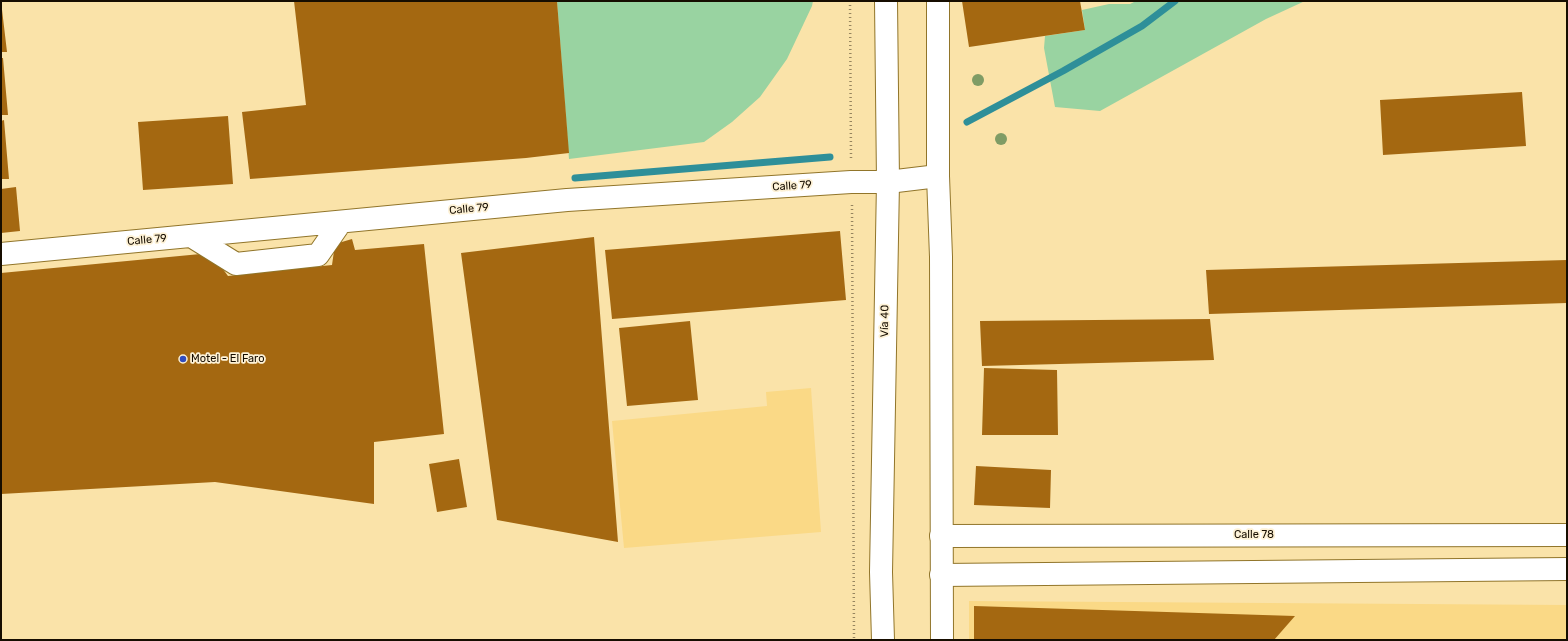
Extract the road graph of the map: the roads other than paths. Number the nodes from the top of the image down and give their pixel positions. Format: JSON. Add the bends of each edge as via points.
{"nodes":[{"id":1,"x":886,"y":1,"type":"edge"},
{"id":2,"x":938,"y":1,"type":"edge"},
{"id":3,"x":938,"y":176,"type":"junction"},
{"id":4,"x":888,"y":182,"type":"junction"},
{"id":5,"x":341,"y":222,"type":"junction"},
{"id":6,"x":191,"y":236,"type":"junction"},
{"id":7,"x":1,"y":254,"type":"edge"},
{"id":8,"x":1567,"y":534,"type":"edge"},
{"id":9,"x":941,"y":536,"type":"junction"},
{"id":10,"x":1567,"y":569,"type":"edge"},
{"id":11,"x":941,"y":575,"type":"junction"},
{"id":12,"x":884,"y":640,"type":"edge"},
{"id":13,"x":942,"y":640,"type":"edge"}],
"edges":[{"from":1,"to":4,"type":"main road","name":"Vía 40"},
{"from":2,"to":3,"type":"main road"},
{"from":3,"to":4,"type":"main road","name":"Calle 79"},
{"from":3,"to":9,"type":"main road","via":[[941,257]]},
{"from":4,"to":5,"type":"main road","name":"Calle 79","via":[[851,182],[567,200]]},
{"from":4,"to":12,"type":"main road","name":"Vía 40","via":[[881,572]]},
{"from":5,"to":6,"type":"main road","name":"Calle 79"},
{"from":5,"to":6,"type":"main road","via":[[319,262],[237,271]]},
{"from":6,"to":7,"type":"main road","name":"Calle 79"},
{"from":8,"to":9,"type":"main road","name":"Calle 78"},
{"from":9,"to":11,"type":"main road"},
{"from":10,"to":11,"type":"main road"},
{"from":11,"to":13,"type":"main road"}]}
